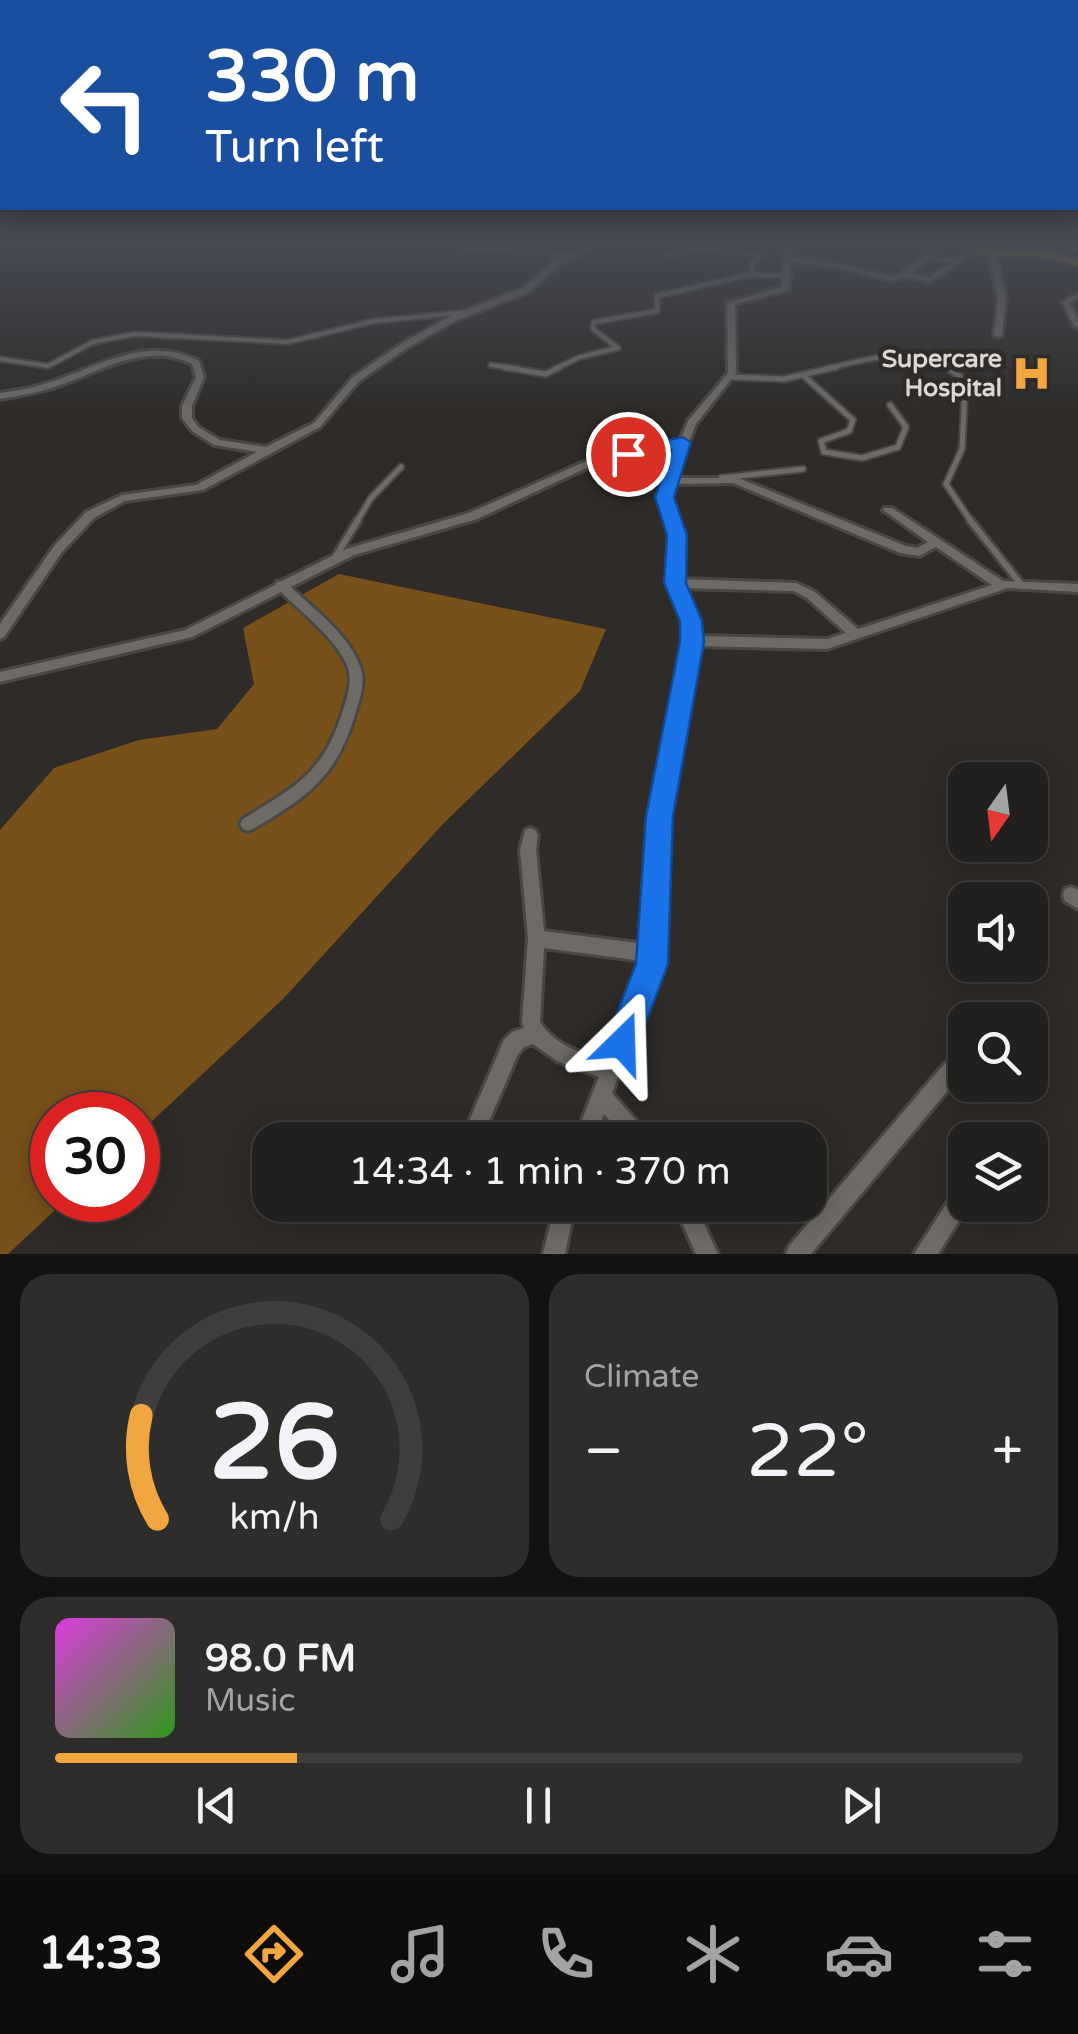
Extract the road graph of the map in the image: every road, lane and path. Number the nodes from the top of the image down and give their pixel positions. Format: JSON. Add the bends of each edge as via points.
{"nodes":[{"id":1,"x":489,"y":305,"type":"edge"},
{"id":2,"x":659,"y":305,"type":"edge"},
{"id":3,"x":731,"y":305,"type":"edge"},
{"id":4,"x":1001,"y":305,"type":"edge"},
{"id":5,"x":470,"y":312,"type":"junction"},
{"id":6,"x":998,"y":335,"type":"dead end"},
{"id":7,"x":0,"y":359,"type":"edge"},
{"id":8,"x":491,"y":365,"type":"dead end"},
{"id":9,"x":802,"y":374,"type":"junction"},
{"id":10,"x":729,"y":378,"type":"junction"},
{"id":11,"x":0,"y":396,"type":"edge"},
{"id":12,"x":890,"y":405,"type":"dead end"},
{"id":13,"x":682,"y":442,"type":"junction"},
{"id":14,"x":267,"y":450,"type":"junction"},
{"id":15,"x":401,"y":467,"type":"dead end"},
{"id":16,"x":804,"y":469,"type":"dead end"},
{"id":17,"x":722,"y":478,"type":"junction"},
{"id":18,"x":668,"y":481,"type":"junction"},
{"id":19,"x":888,"y":510,"type":"dead end"},
{"id":20,"x":936,"y":542,"type":"junction"},
{"id":21,"x":333,"y":560,"type":"junction"},
{"id":22,"x":675,"y":583,"type":"junction"},
{"id":23,"x":1020,"y":583,"type":"junction"},
{"id":24,"x":281,"y":585,"type":"junction"},
{"id":25,"x":1002,"y":586,"type":"junction"},
{"id":26,"x":1078,"y":588,"type":"edge"},
{"id":27,"x":853,"y":632,"type":"junction"},
{"id":28,"x":0,"y":634,"type":"edge"},
{"id":29,"x":692,"y":642,"type":"junction"},
{"id":30,"x":0,"y":677,"type":"edge"},
{"id":31,"x":248,"y":824,"type":"dead end"},
{"id":32,"x":530,"y":835,"type":"dead end"},
{"id":33,"x":536,"y":938,"type":"junction"},
{"id":34,"x":653,"y":954,"type":"junction"},
{"id":35,"x":534,"y":1035,"type":"junction"},
{"id":36,"x":610,"y":1072,"type":"junction"},
{"id":37,"x":948,"y":1075,"type":"edge"},
{"id":38,"x":601,"y":1096,"type":"junction"},
{"id":39,"x":478,"y":1122,"type":"edge"},
{"id":40,"x":591,"y":1122,"type":"edge"},
{"id":41,"x":624,"y":1122,"type":"edge"},
{"id":42,"x":948,"y":1219,"type":"edge"},
{"id":43,"x":555,"y":1222,"type":"edge"},
{"id":44,"x":692,"y":1222,"type":"edge"},
{"id":45,"x":554,"y":1254,"type":"edge"},
{"id":46,"x":707,"y":1254,"type":"edge"},
{"id":47,"x":797,"y":1254,"type":"edge"},
{"id":48,"x":925,"y":1254,"type":"edge"}],
"edges":[{"from":1,"to":5,"type":"street"},
{"from":2,"to":8,"type":"lane","via":[[656,311],[594,322],[593,329],[618,348],[571,360],[551,373]]},
{"from":3,"to":10,"type":"street"},
{"from":4,"to":6,"type":"street"},
{"from":5,"to":7,"type":"lane","via":[[374,322],[303,340],[134,334],[93,342],[48,366]]},
{"from":5,"to":14,"type":"street","via":[[356,378],[317,425]]},
{"from":9,"to":10,"type":"lane","via":[[770,381]]},
{"from":9,"to":12,"type":"lane","via":[[853,420],[849,430],[821,441],[832,455],[872,456],[898,447],[906,427]]},
{"from":9,"to":23,"type":"lane","via":[[897,353],[933,360],[959,375],[961,452],[946,484]]},
{"from":10,"to":13,"type":"street"},
{"from":11,"to":14,"type":"street","via":[[53,385],[118,358],[186,357],[200,377],[187,406],[195,429],[217,443]]},
{"from":13,"to":18,"type":"street"},
{"from":13,"to":21,"type":"street","via":[[588,464],[472,516]]},
{"from":14,"to":28,"type":"street","via":[[198,488],[122,498],[90,515],[58,548]]},
{"from":15,"to":21,"type":"lane","via":[[371,498]]},
{"from":16,"to":17,"type":"lane"},
{"from":17,"to":18,"type":"street"},
{"from":17,"to":20,"type":"street","via":[[904,550],[919,552]]},
{"from":18,"to":22,"type":"street","via":[[665,497],[677,535]]},
{"from":19,"to":20,"type":"street"},
{"from":20,"to":25,"type":"street"},
{"from":21,"to":24,"type":"street"},
{"from":22,"to":27,"type":"street","via":[[796,588]]},
{"from":22,"to":29,"type":"street"},
{"from":23,"to":25,"type":"street"},
{"from":23,"to":26,"type":"street"},
{"from":24,"to":30,"type":"street","via":[[188,634]]},
{"from":24,"to":31,"type":"street","via":[[347,654],[356,687],[339,747],[321,773]]},
{"from":25,"to":27,"type":"street"},
{"from":27,"to":29,"type":"street","via":[[809,646]]},
{"from":29,"to":34,"type":"street","via":[[660,816]]},
{"from":32,"to":33,"type":"street"},
{"from":33,"to":34,"type":"street"},
{"from":33,"to":35,"type":"street"},
{"from":34,"to":36,"type":"street"},
{"from":35,"to":36,"type":"street"},
{"from":35,"to":39,"type":"street","via":[[511,1047]]},
{"from":36,"to":38,"type":"street"},
{"from":37,"to":47,"type":"street"},
{"from":38,"to":40,"type":"street"},
{"from":38,"to":41,"type":"street"},
{"from":42,"to":48,"type":"street"},
{"from":43,"to":45,"type":"street"},
{"from":44,"to":46,"type":"street"}]}
